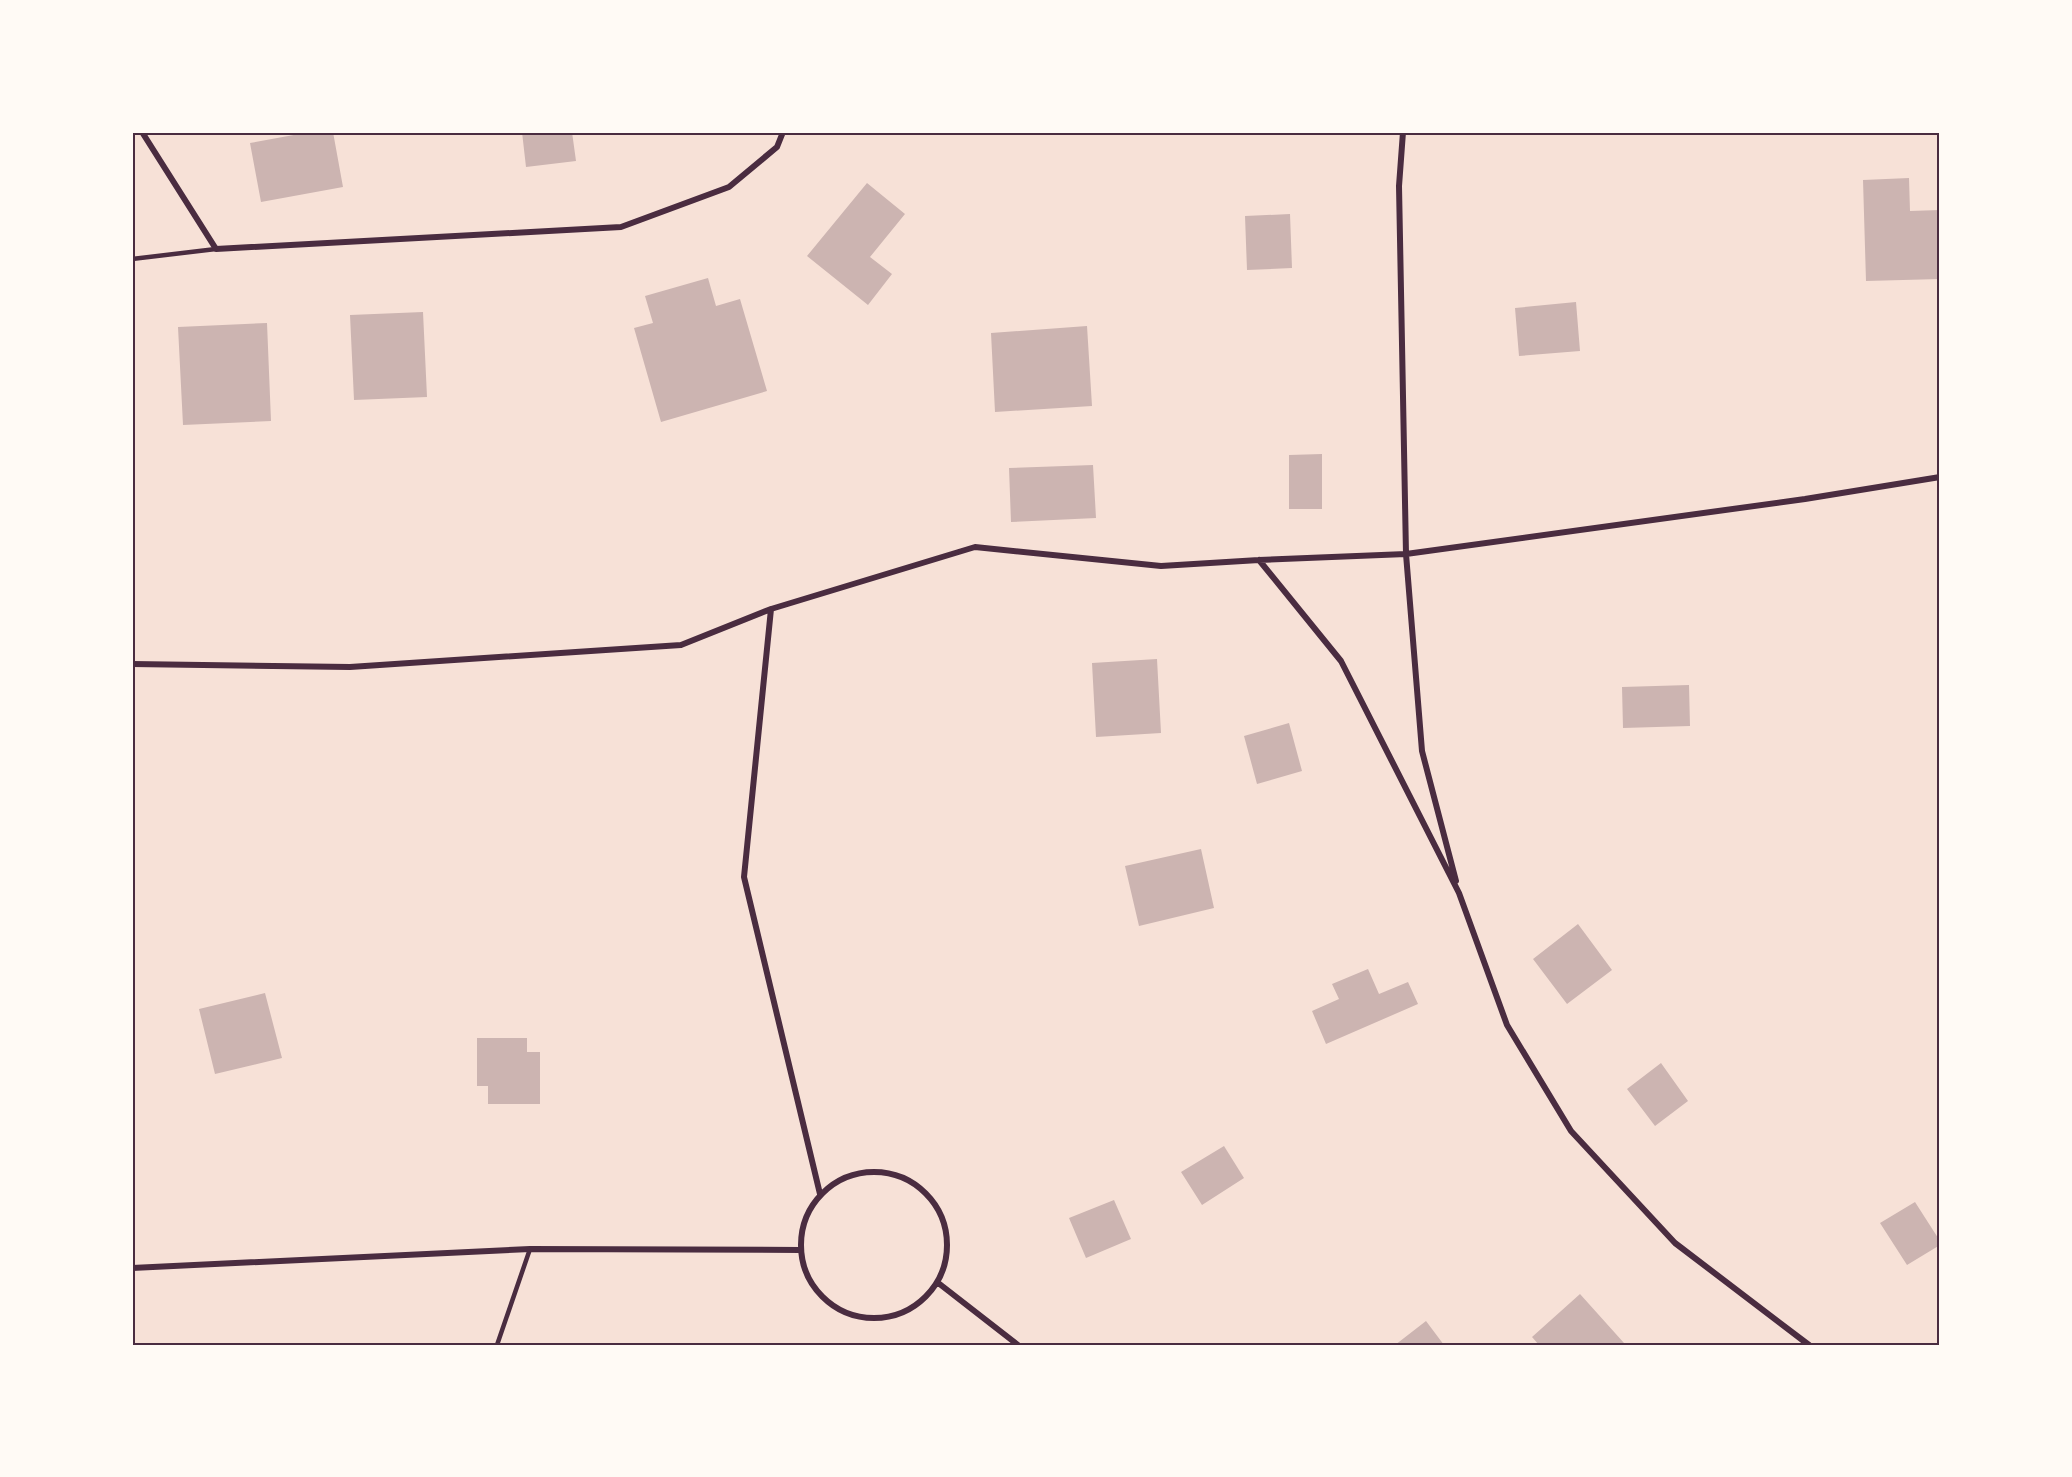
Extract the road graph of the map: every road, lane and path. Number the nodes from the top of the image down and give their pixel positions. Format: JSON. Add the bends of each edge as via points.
{"nodes":[{"id":1,"x":142,"y":132,"type":"edge"},
{"id":2,"x":783,"y":132,"type":"edge"},
{"id":3,"x":1403,"y":132,"type":"edge"},
{"id":4,"x":216,"y":249,"type":"junction"},
{"id":5,"x":132,"y":259,"type":"edge"},
{"id":6,"x":1940,"y":477,"type":"edge"},
{"id":7,"x":1406,"y":554,"type":"junction"},
{"id":8,"x":1259,"y":560,"type":"junction"},
{"id":9,"x":771,"y":609,"type":"junction"},
{"id":10,"x":132,"y":664,"type":"edge"},
{"id":11,"x":1459,"y":893,"type":"junction"},
{"id":12,"x":820,"y":1194,"type":"junction"},
{"id":13,"x":530,"y":1249,"type":"junction"},
{"id":14,"x":801,"y":1250,"type":"junction"},
{"id":15,"x":132,"y":1268,"type":"edge"},
{"id":16,"x":937,"y":1282,"type":"junction"},
{"id":17,"x":497,"y":1345,"type":"edge"},
{"id":18,"x":1018,"y":1345,"type":"edge"},
{"id":19,"x":1809,"y":1345,"type":"edge"}],
"edges":[{"from":1,"to":4,"type":"street"},
{"from":2,"to":4,"type":"street","via":[[777,147],[729,187],[621,227]]},
{"from":3,"to":7,"type":"street","via":[[1399,186]]},
{"from":4,"to":5,"type":"lane"},
{"from":6,"to":7,"type":"street"},
{"from":7,"to":8,"type":"street"},
{"from":7,"to":11,"type":"street","via":[[1422,751]]},
{"from":8,"to":9,"type":"street","via":[[1161,566],[975,547]]},
{"from":8,"to":11,"type":"street","via":[[1341,661]]},
{"from":9,"to":10,"type":"street","via":[[681,645],[351,668]]},
{"from":9,"to":12,"type":"street","via":[[744,877]]},
{"from":11,"to":19,"type":"street","via":[[1507,1025],[1571,1131],[1675,1243]]},
{"from":12,"to":14,"type":"street","via":[[801,1230]]},
{"from":12,"to":16,"type":"street","via":[[839,1180],[861,1172],[885,1172],[908,1179],[927,1193],[940,1213],[947,1236],[946,1260]]},
{"from":13,"to":14,"type":"street"},
{"from":13,"to":15,"type":"street"},
{"from":13,"to":17,"type":"lane"},
{"from":14,"to":16,"type":"street","via":[[806,1273],[818,1293],[836,1308],[857,1316],[880,1318],[902,1312],[922,1300]]},
{"from":16,"to":18,"type":"street"}]}
